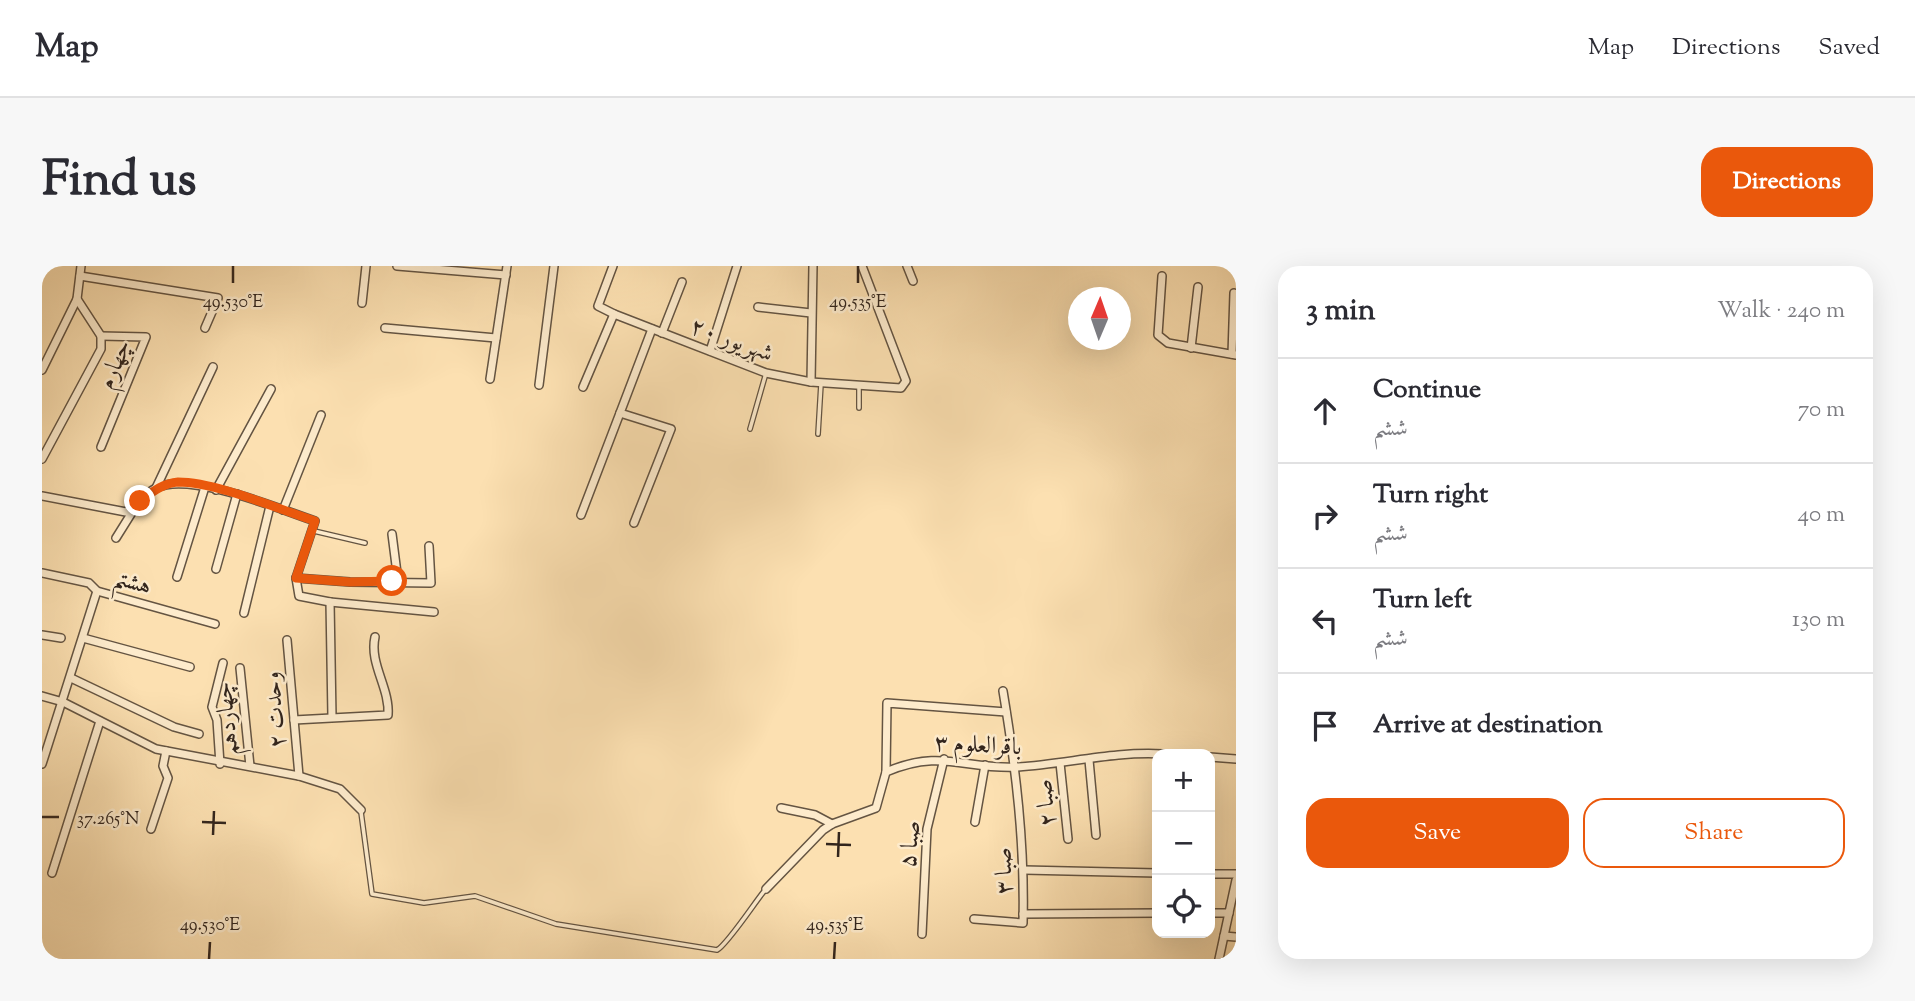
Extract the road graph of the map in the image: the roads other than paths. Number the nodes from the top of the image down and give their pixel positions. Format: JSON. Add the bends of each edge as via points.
{"nodes":[{"id":1,"x":81,"y":266,"type":"edge"},
{"id":2,"x":366,"y":266,"type":"edge"},
{"id":3,"x":397,"y":266,"type":"edge"},
{"id":4,"x":554,"y":266,"type":"edge"},
{"id":5,"x":613,"y":266,"type":"edge"},
{"id":6,"x":737,"y":266,"type":"edge"},
{"id":7,"x":813,"y":266,"type":"edge"},
{"id":8,"x":862,"y":266,"type":"edge"},
{"id":9,"x":907,"y":266,"type":"edge"},
{"id":10,"x":507,"y":270,"type":"edge"},
{"id":11,"x":1163,"y":275,"type":"dead end"},
{"id":12,"x":80,"y":276,"type":"junction"},
{"id":13,"x":913,"y":281,"type":"dead end"},
{"id":14,"x":682,"y":282,"type":"dead end"},
{"id":15,"x":1198,"y":287,"type":"dead end"},
{"id":16,"x":1234,"y":293,"type":"edge"},
{"id":17,"x":77,"y":299,"type":"junction"},
{"id":18,"x":362,"y":303,"type":"dead end"},
{"id":19,"x":758,"y":307,"type":"dead end"},
{"id":20,"x":811,"y":313,"type":"junction"},
{"id":21,"x":614,"y":314,"type":"junction"},
{"id":22,"x":205,"y":328,"type":"dead end"},
{"id":23,"x":385,"y":328,"type":"dead end"},
{"id":24,"x":652,"y":329,"type":"junction"},
{"id":25,"x":662,"y":333,"type":"junction"},
{"id":26,"x":101,"y":336,"type":"junction"},
{"id":27,"x":496,"y":338,"type":"junction"},
{"id":28,"x":1191,"y":348,"type":"junction"},
{"id":29,"x":710,"y":351,"type":"junction"},
{"id":30,"x":1234,"y":354,"type":"edge"},
{"id":31,"x":213,"y":367,"type":"dead end"},
{"id":32,"x":42,"y":370,"type":"edge"},
{"id":33,"x":766,"y":373,"type":"junction"},
{"id":34,"x":490,"y":379,"type":"dead end"},
{"id":35,"x":811,"y":382,"type":"junction"},
{"id":36,"x":821,"y":383,"type":"junction"},
{"id":37,"x":539,"y":385,"type":"dead end"},
{"id":38,"x":859,"y":385,"type":"junction"},
{"id":39,"x":583,"y":387,"type":"dead end"},
{"id":40,"x":271,"y":389,"type":"dead end"},
{"id":41,"x":859,"y":408,"type":"dead end"},
{"id":42,"x":620,"y":413,"type":"junction"},
{"id":43,"x":321,"y":415,"type":"dead end"},
{"id":44,"x":750,"y":429,"type":"dead end"},
{"id":45,"x":818,"y":435,"type":"dead end"},
{"id":46,"x":101,"y":446,"type":"dead end"},
{"id":47,"x":42,"y":459,"type":"edge"},
{"id":48,"x":205,"y":487,"type":"junction"},
{"id":49,"x":156,"y":488,"type":"junction"},
{"id":50,"x":216,"y":490,"type":"junction"},
{"id":51,"x":237,"y":494,"type":"junction"},
{"id":52,"x":42,"y":496,"type":"edge"},
{"id":53,"x":140,"y":501,"type":"junction"},
{"id":54,"x":270,"y":506,"type":"junction"},
{"id":55,"x":283,"y":510,"type":"junction"},
{"id":56,"x":581,"y":515,"type":"dead end"},
{"id":57,"x":634,"y":523,"type":"dead end"},
{"id":58,"x":312,"y":530,"type":"junction"},
{"id":59,"x":392,"y":534,"type":"dead end"},
{"id":60,"x":116,"y":538,"type":"dead end"},
{"id":61,"x":365,"y":543,"type":"dead end"},
{"id":62,"x":429,"y":546,"type":"dead end"},
{"id":63,"x":216,"y":569,"type":"dead end"},
{"id":64,"x":42,"y":573,"type":"edge"},
{"id":65,"x":177,"y":577,"type":"dead end"},
{"id":66,"x":296,"y":578,"type":"junction"},
{"id":67,"x":398,"y":581,"type":"junction"},
{"id":68,"x":97,"y":591,"type":"junction"},
{"id":69,"x":330,"y":602,"type":"junction"},
{"id":70,"x":434,"y":612,"type":"dead end"},
{"id":71,"x":244,"y":613,"type":"dead end"},
{"id":72,"x":215,"y":624,"type":"dead end"},
{"id":73,"x":42,"y":635,"type":"edge"},
{"id":74,"x":375,"y":637,"type":"dead end"},
{"id":75,"x":61,"y":638,"type":"dead end"},
{"id":76,"x":83,"y":638,"type":"junction"},
{"id":77,"x":287,"y":640,"type":"dead end"},
{"id":78,"x":223,"y":663,"type":"dead end"},
{"id":79,"x":190,"y":667,"type":"dead end"},
{"id":80,"x":240,"y":668,"type":"dead end"},
{"id":81,"x":71,"y":678,"type":"junction"},
{"id":82,"x":1003,"y":691,"type":"dead end"},
{"id":83,"x":42,"y":696,"type":"edge"},
{"id":84,"x":63,"y":702,"type":"junction"},
{"id":85,"x":1006,"y":712,"type":"junction"},
{"id":86,"x":332,"y":717,"type":"junction"},
{"id":87,"x":294,"y":720,"type":"junction"},
{"id":88,"x":100,"y":721,"type":"junction"},
{"id":89,"x":199,"y":734,"type":"dead end"},
{"id":90,"x":166,"y":751,"type":"junction"},
{"id":91,"x":1152,"y":755,"type":"edge"},
{"id":92,"x":1215,"y":757,"type":"edge"},
{"id":93,"x":944,"y":759,"type":"junction"},
{"id":94,"x":1236,"y":759,"type":"edge"},
{"id":95,"x":1089,"y":760,"type":"junction"},
{"id":96,"x":1060,"y":763,"type":"junction"},
{"id":97,"x":42,"y":764,"type":"edge"},
{"id":98,"x":220,"y":764,"type":"junction"},
{"id":99,"x":985,"y":765,"type":"junction"},
{"id":100,"x":250,"y":766,"type":"junction"},
{"id":101,"x":1016,"y":768,"type":"junction"},
{"id":102,"x":886,"y":772,"type":"junction"},
{"id":103,"x":299,"y":776,"type":"junction"},
{"id":104,"x":781,"y":808,"type":"dead end"},
{"id":105,"x":361,"y":810,"type":"joint"},
{"id":106,"x":975,"y":822,"type":"dead end"},
{"id":107,"x":832,"y":824,"type":"junction"},
{"id":108,"x":151,"y":829,"type":"dead end"},
{"id":109,"x":1096,"y":835,"type":"dead end"},
{"id":110,"x":1068,"y":839,"type":"dead end"},
{"id":111,"x":1024,"y":870,"type":"junction"},
{"id":112,"x":52,"y":873,"type":"dead end"},
{"id":113,"x":1152,"y":873,"type":"edge"},
{"id":114,"x":1215,"y":874,"type":"edge"},
{"id":115,"x":1236,"y":874,"type":"edge"},
{"id":116,"x":1236,"y":880,"type":"edge"},
{"id":117,"x":766,"y":889,"type":"joint"},
{"id":118,"x":1215,"y":913,"type":"edge"},
{"id":119,"x":1229,"y":913,"type":"junction"},
{"id":120,"x":1023,"y":914,"type":"junction"},
{"id":121,"x":1152,"y":914,"type":"edge"},
{"id":122,"x":974,"y":919,"type":"dead end"},
{"id":123,"x":922,"y":934,"type":"dead end"},
{"id":124,"x":1224,"y":936,"type":"junction"},
{"id":125,"x":1236,"y":937,"type":"edge"},
{"id":126,"x":1219,"y":959,"type":"edge"}],
"edges":[{"from":1,"to":12,"type":"street"},
{"from":2,"to":18,"type":"street"},
{"from":3,"to":10,"type":"street"},
{"from":4,"to":37,"type":"street"},
{"from":5,"to":21,"type":"street","via":[[598,306]]},
{"from":6,"to":29,"type":"street"},
{"from":7,"to":20,"type":"street"},
{"from":8,"to":38,"type":"street","name":"شهریور ۲۰","via":[[906,381],[901,388]]},
{"from":9,"to":13,"type":"street"},
{"from":10,"to":27,"type":"street"},
{"from":11,"to":28,"type":"street","via":[[1158,335],[1168,343]]},
{"from":12,"to":17,"type":"street"},
{"from":12,"to":22,"type":"street","via":[[218,298]]},
{"from":14,"to":25,"type":"street"},
{"from":15,"to":28,"type":"street"},
{"from":16,"to":30,"type":"street"},
{"from":17,"to":26,"type":"street"},
{"from":17,"to":32,"type":"street"},
{"from":19,"to":20,"type":"street"},
{"from":20,"to":35,"type":"street"},
{"from":21,"to":24,"type":"street","name":"شهریور ۲۰"},
{"from":21,"to":39,"type":"street"},
{"from":23,"to":27,"type":"street"},
{"from":24,"to":25,"type":"street","name":"شهریور ۲۰"},
{"from":24,"to":42,"type":"street"},
{"from":25,"to":29,"type":"street","name":"شهریور ۲۰"},
{"from":26,"to":46,"type":"street","name":"چهارم","via":[[146,338]]},
{"from":26,"to":47,"type":"street","via":[[101,349]]},
{"from":27,"to":34,"type":"street"},
{"from":28,"to":30,"type":"street"},
{"from":29,"to":33,"type":"street","name":"شهریور ۲۰"},
{"from":31,"to":49,"type":"street"},
{"from":33,"to":35,"type":"street","name":"شهریور ۲۰"},
{"from":33,"to":44,"type":"lane"},
{"from":35,"to":36,"type":"street","name":"شهریور ۲۰"},
{"from":36,"to":38,"type":"street","name":"شهریور ۲۰"},
{"from":36,"to":45,"type":"lane"},
{"from":38,"to":41,"type":"lane"},
{"from":40,"to":50,"type":"street"},
{"from":42,"to":56,"type":"street"},
{"from":42,"to":57,"type":"street","via":[[671,429]]},
{"from":43,"to":55,"type":"street"},
{"from":48,"to":49,"type":"street","via":[[177,482]]},
{"from":48,"to":50,"type":"street"},
{"from":48,"to":65,"type":"street"},
{"from":49,"to":53,"type":"street"},
{"from":50,"to":51,"type":"street"},
{"from":51,"to":54,"type":"street"},
{"from":51,"to":63,"type":"street"},
{"from":52,"to":53,"type":"street","via":[[126,512]]},
{"from":53,"to":60,"type":"street"},
{"from":54,"to":55,"type":"street"},
{"from":54,"to":71,"type":"street"},
{"from":55,"to":58,"type":"street","via":[[315,521]]},
{"from":58,"to":61,"type":"lane"},
{"from":58,"to":66,"type":"street"},
{"from":59,"to":67,"type":"street"},
{"from":62,"to":67,"type":"street","via":[[431,583]]},
{"from":64,"to":68,"type":"street","name":"هشتم","via":[[89,583]]},
{"from":66,"to":67,"type":"street"},
{"from":66,"to":69,"type":"street","via":[[299,596]]},
{"from":68,"to":72,"type":"street","name":"هشتم"},
{"from":68,"to":76,"type":"street"},
{"from":69,"to":70,"type":"street"},
{"from":69,"to":86,"type":"street"},
{"from":73,"to":75,"type":"street"},
{"from":74,"to":86,"type":"street","via":[[372,648],[389,702],[388,715]]},
{"from":76,"to":79,"type":"street"},
{"from":76,"to":81,"type":"street"},
{"from":77,"to":87,"type":"street","name":"وحدت ۲"},
{"from":78,"to":98,"type":"street","via":[[212,707]]},
{"from":80,"to":100,"type":"street","name":"چهاردهم"},
{"from":81,"to":84,"type":"street"},
{"from":81,"to":89,"type":"street","via":[[174,727]]},
{"from":82,"to":85,"type":"street","name":"صبا ۳"},
{"from":83,"to":84,"type":"street"},
{"from":84,"to":88,"type":"street"},
{"from":84,"to":97,"type":"street"},
{"from":85,"to":101,"type":"street","name":"صبا ۳"},
{"from":85,"to":102,"type":"street","via":[[887,703]]},
{"from":86,"to":87,"type":"street"},
{"from":87,"to":103,"type":"street","name":"وحدت ۲"},
{"from":88,"to":90,"type":"street"},
{"from":88,"to":112,"type":"street"},
{"from":90,"to":98,"type":"street"},
{"from":90,"to":108,"type":"street","via":[[163,766],[168,778]]},
{"from":91,"to":95,"type":"street","name":"باقرالعلوم ۳"},
{"from":92,"to":94,"type":"street"},
{"from":93,"to":99,"type":"street","name":"باقرالعلوم ۳"},
{"from":93,"to":102,"type":"street","name":"باقرالعلوم ۳","via":[[911,761]]},
{"from":93,"to":123,"type":"street","name":"صبا ۵","via":[[927,829]]},
{"from":95,"to":96,"type":"street","name":"باقرالعلوم ۳"},
{"from":95,"to":109,"type":"street"},
{"from":96,"to":101,"type":"street","name":"باقرالعلوم ۳"},
{"from":96,"to":110,"type":"street","name":"صبا ۲"},
{"from":98,"to":100,"type":"street"},
{"from":99,"to":101,"type":"street","name":"باقرالعلوم ۳"},
{"from":99,"to":106,"type":"street"},
{"from":100,"to":103,"type":"street"},
{"from":101,"to":111,"type":"street","name":"صبا ۳"},
{"from":102,"to":107,"type":"street","via":[[876,808]]},
{"from":103,"to":105,"type":"street","via":[[340,789]]},
{"from":104,"to":107,"type":"street"},
{"from":105,"to":117,"type":"lane","via":[[372,894],[424,902],[475,896],[556,924],[717,950],[725,946]]},
{"from":107,"to":117,"type":"street"},
{"from":111,"to":113,"type":"street"},
{"from":111,"to":120,"type":"street","name":"صبا ۳"},
{"from":114,"to":115,"type":"street"},
{"from":116,"to":119,"type":"street"},
{"from":118,"to":119,"type":"street"},
{"from":119,"to":124,"type":"street"},
{"from":120,"to":121,"type":"street"},
{"from":120,"to":122,"type":"street","name":"صبا ۳","via":[[1023,923]]},
{"from":124,"to":125,"type":"street"},
{"from":124,"to":126,"type":"street"}]}
